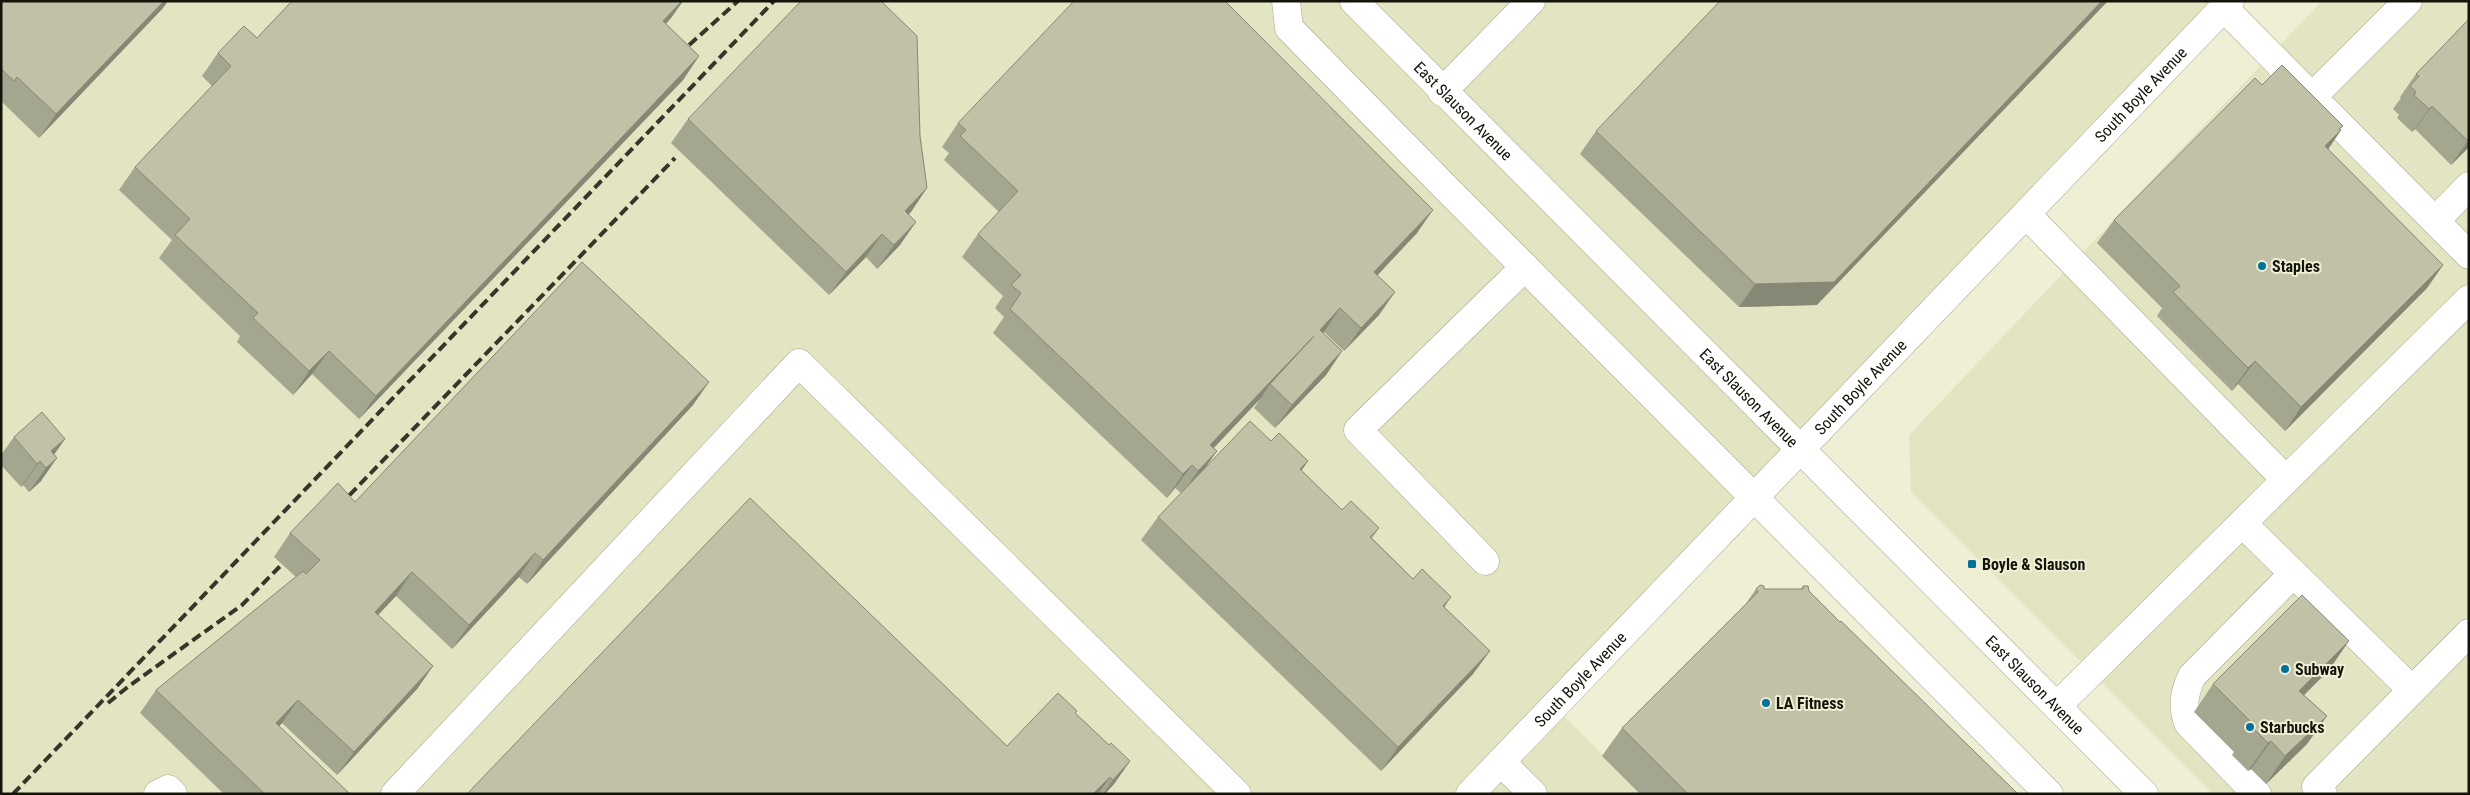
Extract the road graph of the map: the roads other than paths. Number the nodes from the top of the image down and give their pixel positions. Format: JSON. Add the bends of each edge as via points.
{"nodes":[{"id":1,"x":1286,"y":1,"type":"edge"},
{"id":2,"x":1354,"y":1,"type":"edge"},
{"id":3,"x":1531,"y":1,"type":"edge"},
{"id":4,"x":2408,"y":1,"type":"edge"},
{"id":5,"x":2227,"y":4,"type":"edge"},
{"id":6,"x":1442,"y":92,"type":"junction"},
{"id":7,"x":2312,"y":97,"type":"junction"},
{"id":8,"x":2469,"y":186,"type":"edge"},
{"id":9,"x":2026,"y":214,"type":"junction"},
{"id":10,"x":2435,"y":220,"type":"junction"},
{"id":11,"x":2469,"y":255,"type":"edge"},
{"id":12,"x":1525,"y":268,"type":"junction"},
{"id":13,"x":2469,"y":299,"type":"edge"},
{"id":14,"x":1800,"y":450,"type":"junction"},
{"id":15,"x":2286,"y":480,"type":"junction"},
{"id":16,"x":1754,"y":498,"type":"junction"},
{"id":17,"x":2242,"y":523,"type":"junction"},
{"id":18,"x":1485,"y":561,"type":"dead end"},
{"id":19,"x":2293,"y":574,"type":"junction"},
{"id":20,"x":2469,"y":634,"type":"edge"},
{"id":21,"x":2412,"y":690,"type":"junction"},
{"id":22,"x":2058,"y":705,"type":"junction"},
{"id":23,"x":1501,"y":762,"type":"junction"},
{"id":24,"x":2315,"y":791,"type":"edge"},
{"id":25,"x":158,"y":794,"type":"edge"},
{"id":26,"x":173,"y":794,"type":"edge"},
{"id":27,"x":395,"y":794,"type":"edge"},
{"id":28,"x":1237,"y":794,"type":"edge"},
{"id":29,"x":1470,"y":794,"type":"edge"},
{"id":30,"x":1532,"y":794,"type":"edge"},
{"id":31,"x":2050,"y":794,"type":"edge"},
{"id":32,"x":2144,"y":794,"type":"edge"},
{"id":33,"x":2257,"y":794,"type":"edge"}],
"edges":[{"from":1,"to":12,"type":"main road","via":[[1289,28]]},
{"from":2,"to":6,"type":"main road","name":"East Slauson Avenue"},
{"from":3,"to":6,"type":"main road"},
{"from":4,"to":7,"type":"main road"},
{"from":5,"to":7,"type":"main road"},
{"from":5,"to":9,"type":"main road","name":"South Boyle Avenue"},
{"from":6,"to":14,"type":"main road","name":"East Slauson Avenue"},
{"from":7,"to":10,"type":"main road"},
{"from":8,"to":10,"type":"main road"},
{"from":9,"to":14,"type":"main road","name":"South Boyle Avenue"},
{"from":9,"to":15,"type":"main road"},
{"from":10,"to":11,"type":"main road"},
{"from":12,"to":16,"type":"main road"},
{"from":12,"to":18,"type":"main road","via":[[1358,430]]},
{"from":13,"to":15,"type":"main road"},
{"from":14,"to":16,"type":"main road","name":"South Boyle Avenue"},
{"from":14,"to":22,"type":"main road","name":"East Slauson Avenue"},
{"from":15,"to":17,"type":"main road"},
{"from":16,"to":23,"type":"main road","name":"South Boyle Avenue"},
{"from":16,"to":31,"type":"main road"},
{"from":17,"to":19,"type":"main road"},
{"from":17,"to":22,"type":"main road"},
{"from":19,"to":21,"type":"main road"},
{"from":19,"to":33,"type":"main road","via":[[2192,676],[2184,697],[2183,710],[2188,723]]},
{"from":20,"to":21,"type":"main road"},
{"from":21,"to":24,"type":"main road"},
{"from":22,"to":32,"type":"main road","name":"East Slauson Avenue"},
{"from":23,"to":29,"type":"main road","name":"South Boyle Avenue"},
{"from":23,"to":30,"type":"main road"},
{"from":25,"to":26,"type":"main road","via":[[168,789]]},
{"from":27,"to":28,"type":"main road","via":[[799,363]]}]}
